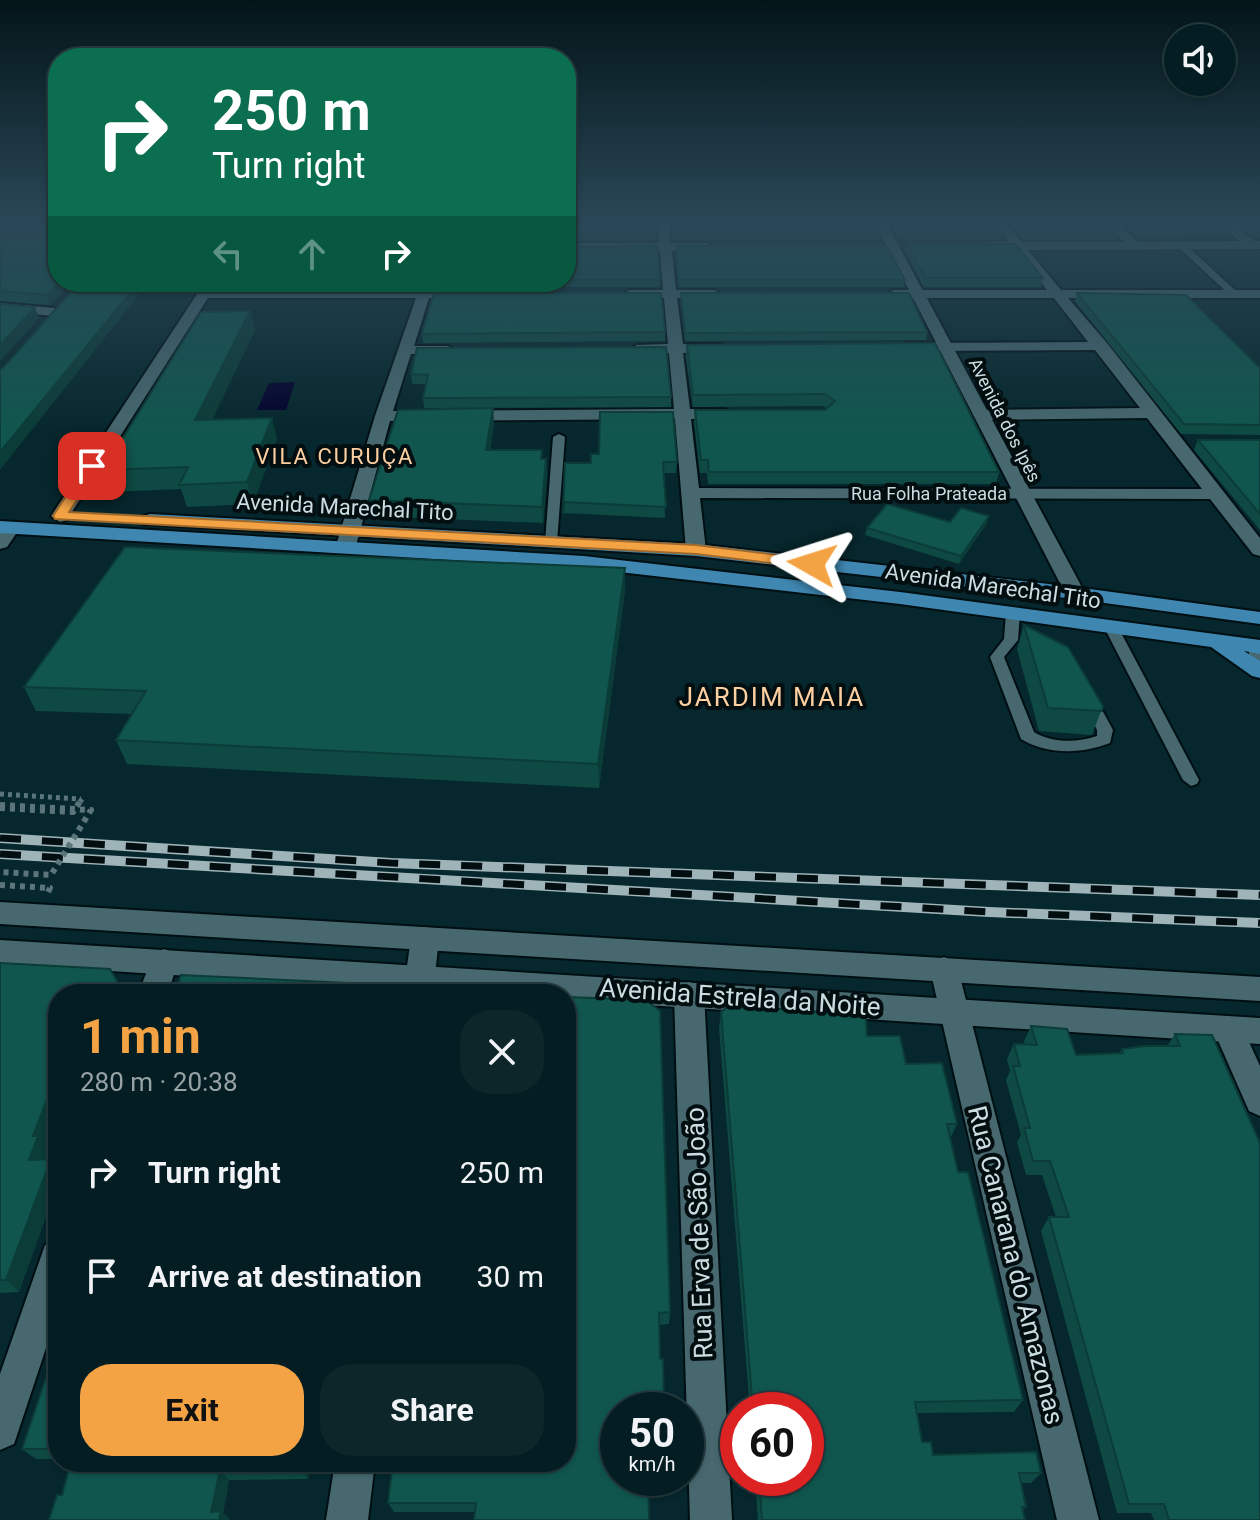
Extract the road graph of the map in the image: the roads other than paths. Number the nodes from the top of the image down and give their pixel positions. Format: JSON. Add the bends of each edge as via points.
{"nodes":[{"id":1,"x":205,"y":293,"type":"edge"},
{"id":2,"x":424,"y":293,"type":"edge"},
{"id":3,"x":475,"y":293,"type":"edge"},
{"id":4,"x":485,"y":294,"type":"edge"},
{"id":5,"x":608,"y":294,"type":"edge"},
{"id":6,"x":669,"y":294,"type":"junction"},
{"id":7,"x":732,"y":294,"type":"edge"},
{"id":8,"x":871,"y":294,"type":"edge"},
{"id":9,"x":918,"y":294,"type":"junction"},
{"id":10,"x":1059,"y":294,"type":"junction"},
{"id":11,"x":1234,"y":294,"type":"joint"},
{"id":12,"x":1260,"y":294,"type":"edge"},
{"id":13,"x":0,"y":307,"type":"edge"},
{"id":14,"x":54,"y":312,"type":"edge"},
{"id":15,"x":1102,"y":346,"type":"junction"},
{"id":16,"x":882,"y":347,"type":"edge"},
{"id":17,"x":945,"y":347,"type":"junction"},
{"id":18,"x":678,"y":348,"type":"junction"},
{"id":19,"x":741,"y":348,"type":"edge"},
{"id":20,"x":614,"y":349,"type":"edge"},
{"id":21,"x":406,"y":350,"type":"junction"},
{"id":22,"x":470,"y":350,"type":"edge"},
{"id":23,"x":1151,"y":413,"type":"junction"},
{"id":24,"x":746,"y":414,"type":"edge"},
{"id":25,"x":684,"y":415,"type":"junction"},
{"id":26,"x":981,"y":415,"type":"junction"},
{"id":27,"x":383,"y":416,"type":"junction"},
{"id":28,"x":559,"y":437,"type":"dead end"},
{"id":29,"x":691,"y":493,"type":"junction"},
{"id":30,"x":1020,"y":493,"type":"junction"},
{"id":31,"x":1215,"y":494,"type":"junction"},
{"id":32,"x":60,"y":516,"type":"junction"},
{"id":33,"x":3,"y":528,"type":"edge"},
{"id":34,"x":348,"y":540,"type":"junction"},
{"id":35,"x":551,"y":542,"type":"junction"},
{"id":36,"x":696,"y":550,"type":"junction"},
{"id":37,"x":1260,"y":550,"type":"edge"},
{"id":38,"x":629,"y":566,"type":"junction"},
{"id":39,"x":1075,"y":593,"type":"junction"},
{"id":40,"x":1200,"y":609,"type":"junction"},
{"id":41,"x":1013,"y":613,"type":"junction"},
{"id":42,"x":1260,"y":618,"type":"edge"},
{"id":43,"x":1111,"y":627,"type":"junction"},
{"id":44,"x":1201,"y":639,"type":"junction"},
{"id":45,"x":1260,"y":649,"type":"edge"},
{"id":46,"x":1260,"y":662,"type":"edge"},
{"id":47,"x":1260,"y":671,"type":"edge"},
{"id":48,"x":1086,"y":690,"type":"edge"},
{"id":49,"x":1191,"y":780,"type":"dead end"},
{"id":50,"x":0,"y":913,"type":"edge"},
{"id":51,"x":425,"y":938,"type":"junction"},
{"id":52,"x":0,"y":952,"type":"edge"},
{"id":53,"x":164,"y":961,"type":"junction"},
{"id":54,"x":944,"y":969,"type":"junction"},
{"id":55,"x":156,"y":984,"type":"edge"},
{"id":56,"x":408,"y":984,"type":"edge"},
{"id":57,"x":419,"y":984,"type":"edge"},
{"id":58,"x":1260,"y":989,"type":"edge"},
{"id":59,"x":576,"y":990,"type":"edge"},
{"id":60,"x":689,"y":994,"type":"junction"},
{"id":61,"x":953,"y":1010,"type":"junction"},
{"id":62,"x":1228,"y":1029,"type":"junction"},
{"id":63,"x":1260,"y":1031,"type":"edge"},
{"id":64,"x":1260,"y":1101,"type":"edge"},
{"id":65,"x":48,"y":1288,"type":"edge"},
{"id":66,"x":0,"y":1430,"type":"edge"},
{"id":67,"x":354,"y":1472,"type":"edge"},
{"id":68,"x":347,"y":1520,"type":"edge"},
{"id":69,"x":711,"y":1520,"type":"edge"},
{"id":70,"x":1078,"y":1520,"type":"edge"}],
"edges":[{"from":1,"to":32,"type":"street"},
{"from":2,"to":21,"type":"street"},
{"from":3,"to":4,"type":"street"},
{"from":5,"to":6,"type":"street"},
{"from":6,"to":7,"type":"street"},
{"from":6,"to":18,"type":"street"},
{"from":8,"to":9,"type":"street"},
{"from":9,"to":10,"type":"street"},
{"from":9,"to":17,"type":"street","name":"Avenida dos Ipês"},
{"from":10,"to":11,"type":"street","via":[[1191,300]]},
{"from":10,"to":15,"type":"street"},
{"from":11,"to":12,"type":"street"},
{"from":13,"to":14,"type":"street"},
{"from":15,"to":17,"type":"street"},
{"from":15,"to":23,"type":"street"},
{"from":16,"to":17,"type":"street"},
{"from":17,"to":26,"type":"street","name":"Avenida dos Ipês"},
{"from":18,"to":19,"type":"street"},
{"from":18,"to":20,"type":"street"},
{"from":18,"to":25,"type":"street"},
{"from":21,"to":22,"type":"street"},
{"from":21,"to":27,"type":"street"},
{"from":23,"to":26,"type":"street"},
{"from":23,"to":31,"type":"street","via":[[1181,442]]},
{"from":24,"to":25,"type":"street"},
{"from":25,"to":27,"type":"street"},
{"from":25,"to":29,"type":"street"},
{"from":26,"to":30,"type":"street","name":"Avenida dos Ipês"},
{"from":27,"to":34,"type":"street"},
{"from":28,"to":35,"type":"lane"},
{"from":29,"to":30,"type":"street","name":"Rua Folha Prateada"},
{"from":29,"to":36,"type":"street"},
{"from":30,"to":31,"type":"street","name":"Rua Folha Prateada"},
{"from":30,"to":39,"type":"street","name":"Avenida dos Ipês"},
{"from":31,"to":37,"type":"street"},
{"from":32,"to":33,"type":"main road","name":"Avenida Marechal Tito"},
{"from":32,"to":34,"type":"main road","name":"Avenida Marechal Tito"},
{"from":33,"to":34,"type":"main road","name":"Avenida Marechal Tito"},
{"from":34,"to":35,"type":"main road","name":"Avenida Marechal Tito"},
{"from":34,"to":38,"type":"main road","name":"Avenida Marechal Tito"},
{"from":35,"to":36,"type":"main road","name":"Avenida Marechal Tito"},
{"from":36,"to":38,"type":"main road"},
{"from":36,"to":39,"type":"main road","name":"Avenida Marechal Tito"},
{"from":38,"to":41,"type":"main road","name":"Avenida Marechal Tito"},
{"from":39,"to":40,"type":"main road","name":"Avenida Marechal Tito"},
{"from":40,"to":42,"type":"main road","name":"Avenida Marechal Tito"},
{"from":40,"to":45,"type":"main road","via":[[1234,626]]},
{"from":41,"to":43,"type":"main road","name":"Avenida Marechal Tito","via":[[1037,624]]},
{"from":41,"to":48,"type":"lane","via":[[1011,640],[997,657],[1027,735],[1042,742],[1088,744],[1104,739],[1105,730]]},
{"from":43,"to":44,"type":"main road","name":"Avenida Marechal Tito"},
{"from":43,"to":49,"type":"lane"},
{"from":44,"to":45,"type":"main road","name":"Avenida Marechal Tito"},
{"from":44,"to":47,"type":"main road"},
{"from":45,"to":46,"type":"street"},
{"from":50,"to":51,"type":"street","name":"Avenida Estrela da Noite"},
{"from":51,"to":54,"type":"street","name":"Avenida Estrela da Noite"},
{"from":51,"to":57,"type":"street"},
{"from":52,"to":53,"type":"street","name":"Avenida Estrela da Noite"},
{"from":53,"to":55,"type":"street"},
{"from":53,"to":56,"type":"street","name":"Avenida Estrela da Noite"},
{"from":54,"to":58,"type":"street","name":"Avenida Estrela da Noite"},
{"from":54,"to":61,"type":"street"},
{"from":59,"to":60,"type":"street","name":"Avenida Estrela da Noite"},
{"from":60,"to":61,"type":"street","name":"Avenida Estrela da Noite"},
{"from":60,"to":69,"type":"street","name":"Rua Erva de São João"},
{"from":61,"to":62,"type":"street","name":"Avenida Estrela da Noite"},
{"from":61,"to":70,"type":"street","name":"Rua Canarana do Amazonas"},
{"from":62,"to":63,"type":"street","name":"Avenida Estrela da Noite"},
{"from":62,"to":64,"type":"street"},
{"from":65,"to":66,"type":"street"},
{"from":67,"to":68,"type":"street"}]}
